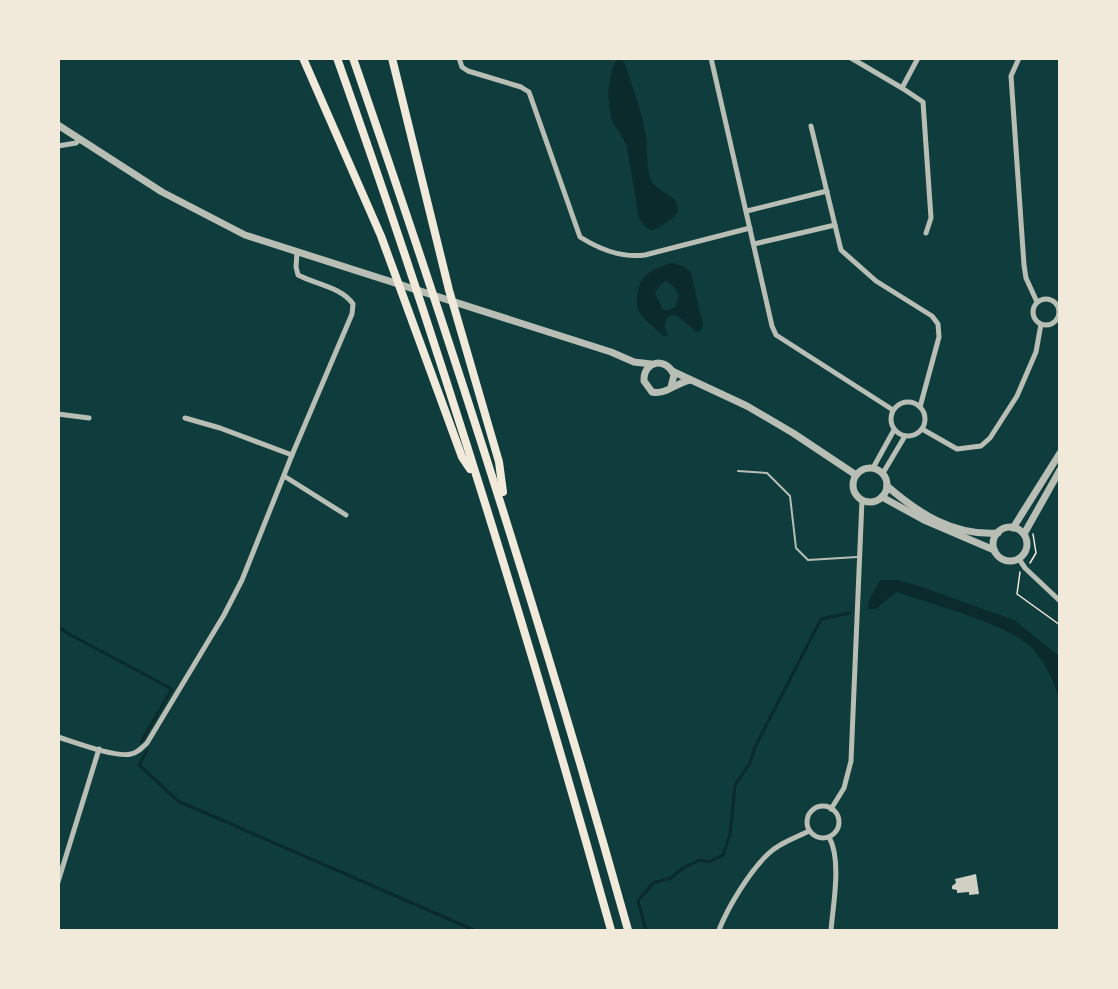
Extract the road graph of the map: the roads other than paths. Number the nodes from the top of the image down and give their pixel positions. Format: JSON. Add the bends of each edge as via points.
{"nodes":[{"id":1,"x":303,"y":58,"type":"edge"},
{"id":2,"x":337,"y":58,"type":"edge"},
{"id":3,"x":353,"y":58,"type":"edge"},
{"id":4,"x":392,"y":58,"type":"edge"},
{"id":5,"x":459,"y":58,"type":"edge"},
{"id":6,"x":711,"y":58,"type":"edge"},
{"id":7,"x":851,"y":58,"type":"edge"},
{"id":8,"x":918,"y":58,"type":"edge"},
{"id":9,"x":1019,"y":58,"type":"edge"},
{"id":10,"x":902,"y":88,"type":"junction"},
{"id":11,"x":58,"y":125,"type":"edge"},
{"id":12,"x":811,"y":126,"type":"dead end"},
{"id":13,"x":80,"y":139,"type":"junction"},
{"id":14,"x":58,"y":146,"type":"edge"},
{"id":15,"x":826,"y":191,"type":"junction"},
{"id":16,"x":747,"y":211,"type":"junction"},
{"id":17,"x":835,"y":225,"type":"junction"},
{"id":18,"x":750,"y":228,"type":"junction"},
{"id":19,"x":926,"y":233,"type":"dead end"},
{"id":20,"x":754,"y":244,"type":"junction"},
{"id":21,"x":297,"y":252,"type":"junction"},
{"id":22,"x":1037,"y":302,"type":"junction"},
{"id":23,"x":1059,"y":311,"type":"edge"},
{"id":24,"x":1058,"y":319,"type":"edge"},
{"id":25,"x":1041,"y":324,"type":"junction"},
{"id":26,"x":634,"y":362,"type":"junction"},
{"id":27,"x":651,"y":364,"type":"junction"},
{"id":28,"x":672,"y":370,"type":"junction"},
{"id":29,"x":644,"y":377,"type":"junction"},
{"id":30,"x":690,"y":380,"type":"junction"},
{"id":31,"x":671,"y":387,"type":"junction"},
{"id":32,"x":920,"y":406,"type":"junction"},
{"id":33,"x":893,"y":410,"type":"junction"},
{"id":34,"x":58,"y":414,"type":"edge"},
{"id":35,"x":89,"y":418,"type":"dead end"},
{"id":36,"x":185,"y":418,"type":"dead end"},
{"id":37,"x":922,"y":429,"type":"junction"},
{"id":38,"x":894,"y":430,"type":"junction"},
{"id":39,"x":905,"y":436,"type":"junction"},
{"id":40,"x":1059,"y":453,"type":"edge"},
{"id":41,"x":292,"y":455,"type":"junction"},
{"id":42,"x":873,"y":468,"type":"junction"},
{"id":43,"x":1059,"y":470,"type":"edge"},
{"id":44,"x":738,"y":471,"type":"dead end"},
{"id":45,"x":883,"y":473,"type":"junction"},
{"id":46,"x":856,"y":475,"type":"junction"},
{"id":47,"x":284,"y":476,"type":"junction"},
{"id":48,"x":476,"y":476,"type":"junction"},
{"id":49,"x":887,"y":486,"type":"junction"},
{"id":50,"x":882,"y":497,"type":"junction"},
{"id":51,"x":862,"y":500,"type":"junction"},
{"id":52,"x":346,"y":515,"type":"dead end"},
{"id":53,"x":506,"y":516,"type":"junction"},
{"id":54,"x":1013,"y":528,"type":"junction"},
{"id":55,"x":998,"y":533,"type":"junction"},
{"id":56,"x":1024,"y":534,"type":"junction"},
{"id":57,"x":994,"y":550,"type":"junction"},
{"id":58,"x":860,"y":557,"type":"junction"},
{"id":59,"x":1019,"y":559,"type":"junction"},
{"id":60,"x":1059,"y":601,"type":"edge"},
{"id":61,"x":58,"y":737,"type":"edge"},
{"id":62,"x":99,"y":749,"type":"junction"},
{"id":63,"x":831,"y":809,"type":"junction"},
{"id":64,"x":809,"y":831,"type":"junction"},
{"id":65,"x":829,"y":837,"type":"junction"},
{"id":66,"x":58,"y":882,"type":"edge"},
{"id":67,"x":610,"y":930,"type":"edge"},
{"id":68,"x":628,"y":930,"type":"edge"},
{"id":69,"x":719,"y":930,"type":"edge"},
{"id":70,"x":831,"y":930,"type":"edge"}],
"edges":[{"from":1,"to":48,"type":"highway","via":[[381,236],[462,457]]},
{"from":2,"to":48,"type":"highway"},
{"from":3,"to":53,"type":"highway"},
{"from":4,"to":53,"type":"highway","via":[[449,290],[499,462]]},
{"from":5,"to":18,"type":"street","via":[[468,71],[529,92],[580,237],[591,244],[629,257]]},
{"from":6,"to":16,"type":"street"},
{"from":7,"to":10,"type":"street"},
{"from":8,"to":10,"type":"street"},
{"from":9,"to":22,"type":"street","via":[[1011,76],[1024,265]]},
{"from":10,"to":19,"type":"street","via":[[923,102],[931,218]]},
{"from":11,"to":13,"type":"street"},
{"from":12,"to":15,"type":"street"},
{"from":13,"to":14,"type":"street"},
{"from":13,"to":21,"type":"street","via":[[180,202],[245,235]]},
{"from":15,"to":16,"type":"street"},
{"from":15,"to":17,"type":"street"},
{"from":16,"to":18,"type":"street"},
{"from":17,"to":20,"type":"street"},
{"from":17,"to":32,"type":"street","via":[[841,250],[876,281],[932,316],[938,324],[939,337]]},
{"from":18,"to":20,"type":"street"},
{"from":20,"to":33,"type":"street","via":[[776,335]]},
{"from":21,"to":26,"type":"street"},
{"from":21,"to":41,"type":"street","via":[[298,275],[341,292],[353,304]]},
{"from":22,"to":23,"type":"street","via":[[1052,300]]},
{"from":22,"to":25,"type":"street","via":[[1033,316]]},
{"from":23,"to":24,"type":"street"},
{"from":24,"to":25,"type":"street"},
{"from":25,"to":37,"type":"street","via":[[1036,352],[1017,396],[981,446],[957,449]]},
{"from":26,"to":27,"type":"street"},
{"from":26,"to":29,"type":"street"},
{"from":27,"to":28,"type":"street","via":[[661,362]]},
{"from":27,"to":29,"type":"street"},
{"from":28,"to":30,"type":"street"},
{"from":28,"to":31,"type":"street"},
{"from":29,"to":31,"type":"street","via":[[645,386],[652,392],[664,392]]},
{"from":30,"to":31,"type":"street"},
{"from":30,"to":46,"type":"street","via":[[747,406]]},
{"from":32,"to":33,"type":"street","via":[[909,402]]},
{"from":32,"to":37,"type":"street","via":[[925,417]]},
{"from":33,"to":38,"type":"street"},
{"from":34,"to":35,"type":"street"},
{"from":36,"to":41,"type":"street"},
{"from":37,"to":39,"type":"street"},
{"from":38,"to":39,"type":"street"},
{"from":38,"to":42,"type":"street"},
{"from":39,"to":45,"type":"street"},
{"from":40,"to":54,"type":"street"},
{"from":41,"to":47,"type":"street"},
{"from":42,"to":45,"type":"street"},
{"from":42,"to":46,"type":"street"},
{"from":43,"to":56,"type":"street"},
{"from":44,"to":58,"type":"lane","via":[[767,472],[790,496],[796,548],[808,560]]},
{"from":45,"to":49,"type":"street"},
{"from":46,"to":51,"type":"street","via":[[854,491]]},
{"from":47,"to":52,"type":"street"},
{"from":47,"to":62,"type":"street","via":[[242,580],[147,743],[130,754]]},
{"from":48,"to":67,"type":"highway"},
{"from":49,"to":50,"type":"street"},
{"from":49,"to":55,"type":"street","via":[[914,508],[954,530]]},
{"from":50,"to":51,"type":"street"},
{"from":50,"to":57,"type":"street"},
{"from":51,"to":58,"type":"street"},
{"from":53,"to":68,"type":"highway"},
{"from":54,"to":55,"type":"street"},
{"from":54,"to":56,"type":"street"},
{"from":55,"to":57,"type":"street"},
{"from":56,"to":59,"type":"street","via":[[1026,550]]},
{"from":57,"to":59,"type":"street","via":[[1005,560]]},
{"from":58,"to":63,"type":"street","via":[[851,761],[844,788]]},
{"from":59,"to":60,"type":"street"},
{"from":61,"to":62,"type":"street"},
{"from":62,"to":66,"type":"street"},
{"from":63,"to":64,"type":"street","via":[[822,806],[810,813]]},
{"from":63,"to":65,"type":"street","via":[[838,821],[836,831]]},
{"from":64,"to":65,"type":"street","via":[[816,837]]},
{"from":64,"to":69,"type":"street","via":[[767,855]]},
{"from":65,"to":70,"type":"street","via":[[835,857]]}]}
